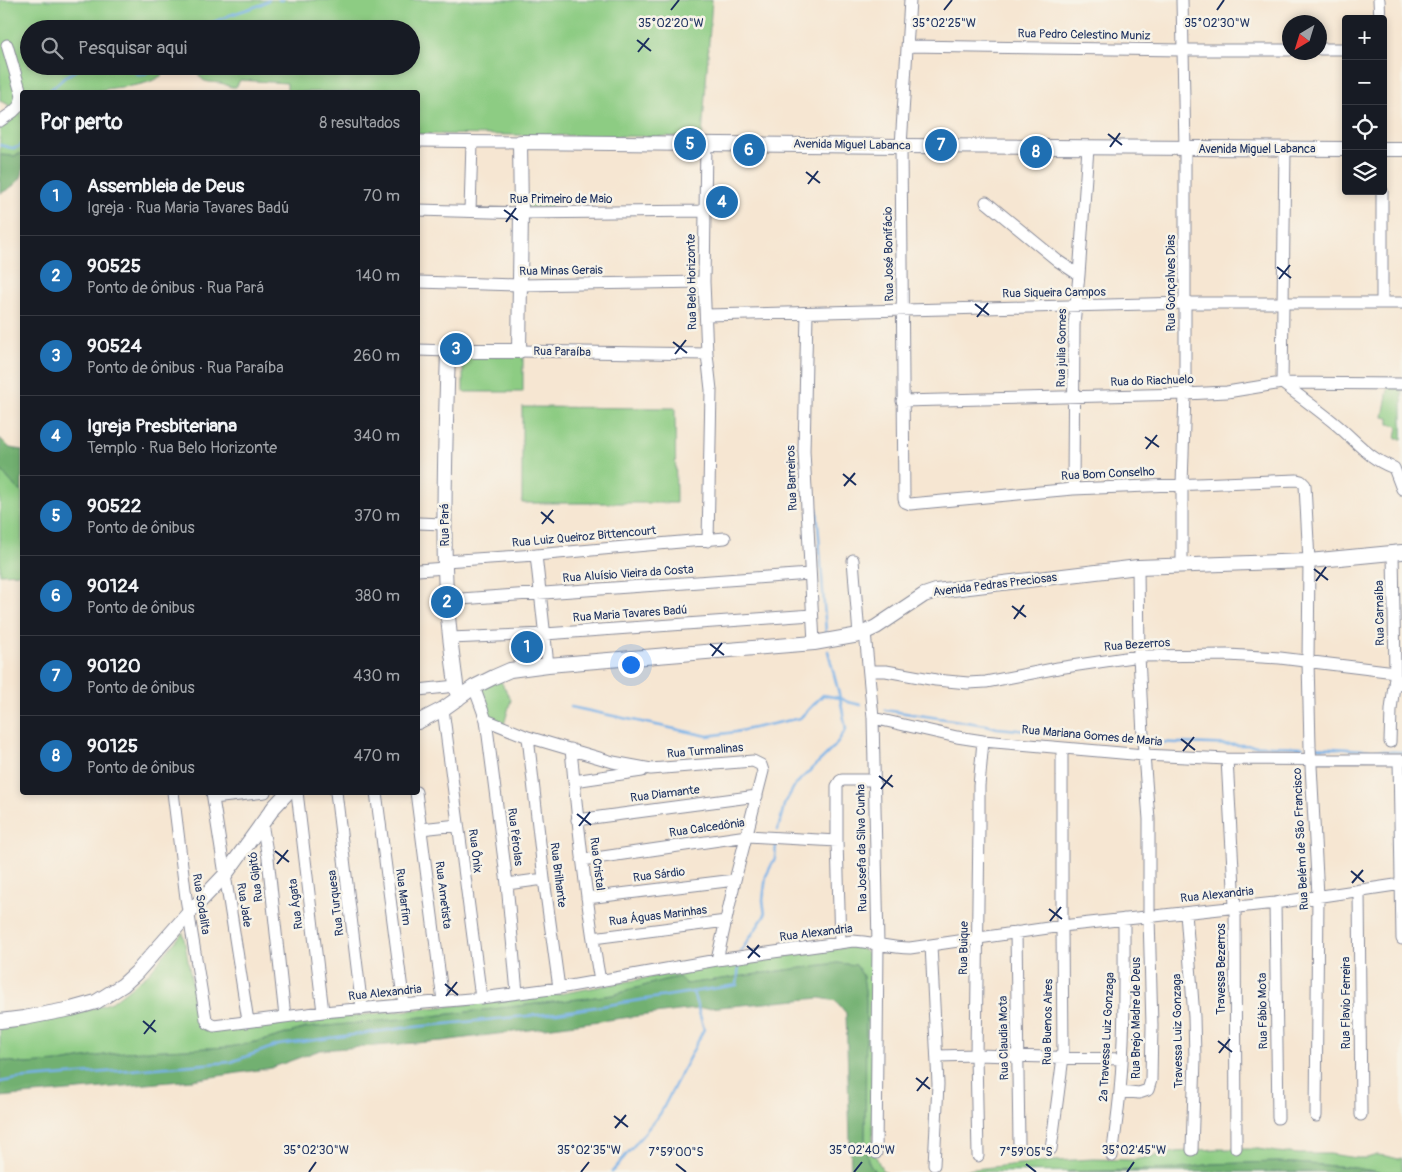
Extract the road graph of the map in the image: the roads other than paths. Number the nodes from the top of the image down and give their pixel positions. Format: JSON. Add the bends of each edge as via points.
{"nodes":[{"id":1,"x":910,"y":0,"type":"edge"},
{"id":2,"x":1182,"y":0,"type":"edge"},
{"id":3,"x":1379,"y":0,"type":"edge"},
{"id":4,"x":1380,"y":15,"type":"edge"},
{"id":5,"x":7,"y":45,"type":"dead end"},
{"id":6,"x":908,"y":46,"type":"junction"},
{"id":7,"x":1342,"y":49,"type":"edge"},
{"id":8,"x":1182,"y":50,"type":"junction"},
{"id":9,"x":1282,"y":50,"type":"edge"},
{"id":10,"x":1327,"y":50,"type":"edge"},
{"id":11,"x":20,"y":90,"type":"edge"},
{"id":12,"x":20,"y":101,"type":"edge"},
{"id":13,"x":0,"y":121,"type":"edge"},
{"id":14,"x":420,"y":141,"type":"edge"},
{"id":15,"x":472,"y":142,"type":"junction"},
{"id":16,"x":520,"y":142,"type":"junction"},
{"id":17,"x":706,"y":144,"type":"junction"},
{"id":18,"x":901,"y":146,"type":"junction"},
{"id":19,"x":1088,"y":148,"type":"junction"},
{"id":20,"x":1185,"y":149,"type":"junction"},
{"id":21,"x":1285,"y":149,"type":"junction"},
{"id":22,"x":1342,"y":149,"type":"edge"},
{"id":23,"x":1387,"y":149,"type":"edge"},
{"id":24,"x":1402,"y":149,"type":"edge"},
{"id":25,"x":1382,"y":195,"type":"edge"},
{"id":26,"x":986,"y":202,"type":"dead end"},
{"id":27,"x":420,"y":210,"type":"edge"},
{"id":28,"x":470,"y":211,"type":"junction"},
{"id":29,"x":705,"y":211,"type":"junction"},
{"id":30,"x":521,"y":213,"type":"junction"},
{"id":31,"x":1079,"y":275,"type":"junction"},
{"id":32,"x":420,"y":282,"type":"edge"},
{"id":33,"x":704,"y":282,"type":"junction"},
{"id":34,"x":520,"y":285,"type":"junction"},
{"id":35,"x":1282,"y":302,"type":"junction"},
{"id":36,"x":1185,"y":303,"type":"junction"},
{"id":37,"x":1382,"y":303,"type":"junction"},
{"id":38,"x":1402,"y":303,"type":"edge"},
{"id":39,"x":1076,"y":306,"type":"junction"},
{"id":40,"x":903,"y":309,"type":"junction"},
{"id":41,"x":807,"y":313,"type":"junction"},
{"id":42,"x":706,"y":315,"type":"junction"},
{"id":43,"x":420,"y":350,"type":"edge"},
{"id":44,"x":448,"y":351,"type":"junction"},
{"id":45,"x":519,"y":351,"type":"junction"},
{"id":46,"x":707,"y":354,"type":"junction"},
{"id":47,"x":1282,"y":384,"type":"junction"},
{"id":48,"x":1402,"y":384,"type":"edge"},
{"id":49,"x":1185,"y":394,"type":"junction"},
{"id":50,"x":1074,"y":397,"type":"junction"},
{"id":51,"x":902,"y":401,"type":"junction"},
{"id":52,"x":1182,"y":484,"type":"junction"},
{"id":53,"x":1305,"y":485,"type":"joint"},
{"id":54,"x":1073,"y":489,"type":"junction"},
{"id":55,"x":1402,"y":489,"type":"edge"},
{"id":56,"x":910,"y":504,"type":"joint"},
{"id":57,"x":420,"y":523,"type":"edge"},
{"id":58,"x":444,"y":524,"type":"junction"},
{"id":59,"x":725,"y":538,"type":"dead end"},
{"id":60,"x":708,"y":541,"type":"junction"},
{"id":61,"x":1397,"y":553,"type":"edge"},
{"id":62,"x":536,"y":555,"type":"junction"},
{"id":63,"x":853,"y":560,"type":"dead end"},
{"id":64,"x":1309,"y":561,"type":"junction"},
{"id":65,"x":445,"y":564,"type":"junction"},
{"id":66,"x":1182,"y":566,"type":"junction"},
{"id":67,"x":1138,"y":567,"type":"junction"},
{"id":68,"x":420,"y":570,"type":"edge"},
{"id":69,"x":810,"y":574,"type":"junction"},
{"id":70,"x":539,"y":594,"type":"junction"},
{"id":71,"x":448,"y":600,"type":"junction"},
{"id":72,"x":812,"y":616,"type":"junction"},
{"id":73,"x":544,"y":634,"type":"junction"},
{"id":74,"x":862,"y":634,"type":"junction"},
{"id":75,"x":450,"y":638,"type":"junction"},
{"id":76,"x":814,"y":642,"type":"junction"},
{"id":77,"x":1138,"y":656,"type":"junction"},
{"id":78,"x":1308,"y":661,"type":"junction"},
{"id":79,"x":548,"y":665,"type":"junction"},
{"id":80,"x":869,"y":670,"type":"junction"},
{"id":81,"x":1397,"y":678,"type":"edge"},
{"id":82,"x":474,"y":687,"type":"junction"},
{"id":83,"x":420,"y":690,"type":"edge"},
{"id":84,"x":457,"y":692,"type":"junction"},
{"id":85,"x":443,"y":709,"type":"junction"},
{"id":86,"x":873,"y":718,"type":"junction"},
{"id":87,"x":486,"y":720,"type":"junction"},
{"id":88,"x":420,"y":721,"type":"edge"},
{"id":89,"x":528,"y":736,"type":"junction"},
{"id":90,"x":983,"y":741,"type":"junction"},
{"id":91,"x":1390,"y":742,"type":"dead end"},
{"id":92,"x":1062,"y":748,"type":"junction"},
{"id":93,"x":571,"y":749,"type":"junction"},
{"id":94,"x":1144,"y":755,"type":"junction"},
{"id":95,"x":1227,"y":759,"type":"junction"},
{"id":96,"x":1311,"y":760,"type":"junction"},
{"id":97,"x":1400,"y":760,"type":"edge"},
{"id":98,"x":651,"y":769,"type":"junction"},
{"id":99,"x":874,"y":780,"type":"junction"},
{"id":100,"x":574,"y":781,"type":"junction"},
{"id":101,"x":173,"y":795,"type":"edge"},
{"id":102,"x":212,"y":795,"type":"edge"},
{"id":103,"x":285,"y":795,"type":"edge"},
{"id":104,"x":297,"y":795,"type":"edge"},
{"id":105,"x":336,"y":795,"type":"edge"},
{"id":106,"x":376,"y":795,"type":"edge"},
{"id":107,"x":416,"y":795,"type":"edge"},
{"id":108,"x":756,"y":796,"type":"junction"},
{"id":109,"x":577,"y":820,"type":"junction"},
{"id":110,"x":262,"y":822,"type":"junction"},
{"id":111,"x":458,"y":825,"type":"junction"},
{"id":112,"x":421,"y":829,"type":"junction"},
{"id":113,"x":747,"y":836,"type":"junction"},
{"id":114,"x":837,"y":841,"type":"junction"},
{"id":115,"x":582,"y":860,"type":"junction"},
{"id":116,"x":225,"y":875,"type":"junction"},
{"id":117,"x":544,"y":879,"type":"junction"},
{"id":118,"x":735,"y":880,"type":"junction"},
{"id":119,"x":507,"y":884,"type":"junction"},
{"id":120,"x":1402,"y":884,"type":"edge"},
{"id":121,"x":1359,"y":890,"type":"junction"},
{"id":122,"x":1318,"y":896,"type":"junction"},
{"id":123,"x":587,"y":898,"type":"junction"},
{"id":124,"x":1275,"y":903,"type":"junction"},
{"id":125,"x":1235,"y":906,"type":"junction"},
{"id":126,"x":1186,"y":913,"type":"junction"},
{"id":127,"x":189,"y":914,"type":"junction"},
{"id":128,"x":1149,"y":916,"type":"junction"},
{"id":129,"x":1124,"y":919,"type":"junction"},
{"id":130,"x":726,"y":921,"type":"junction"},
{"id":131,"x":1062,"y":926,"type":"junction"},
{"id":132,"x":1016,"y":932,"type":"junction"},
{"id":133,"x":978,"y":937,"type":"junction"},
{"id":134,"x":593,"y":938,"type":"junction"},
{"id":135,"x":1402,"y":939,"type":"edge"},
{"id":136,"x":840,"y":943,"type":"junction"},
{"id":137,"x":878,"y":944,"type":"junction"},
{"id":138,"x":931,"y":944,"type":"junction"},
{"id":139,"x":717,"y":960,"type":"junction"},
{"id":140,"x":600,"y":981,"type":"junction"},
{"id":141,"x":559,"y":988,"type":"junction"},
{"id":142,"x":517,"y":993,"type":"junction"},
{"id":143,"x":480,"y":998,"type":"junction"},
{"id":144,"x":443,"y":1001,"type":"junction"},
{"id":145,"x":404,"y":1005,"type":"junction"},
{"id":146,"x":362,"y":1009,"type":"junction"},
{"id":147,"x":323,"y":1012,"type":"junction"},
{"id":148,"x":285,"y":1017,"type":"junction"},
{"id":149,"x":206,"y":1019,"type":"joint"},
{"id":150,"x":0,"y":1021,"type":"edge"},
{"id":151,"x":248,"y":1021,"type":"junction"},
{"id":152,"x":976,"y":1055,"type":"junction"},
{"id":153,"x":938,"y":1056,"type":"junction"},
{"id":154,"x":1019,"y":1056,"type":"junction"},
{"id":155,"x":1063,"y":1057,"type":"junction"},
{"id":156,"x":1122,"y":1059,"type":"junction"},
{"id":157,"x":1120,"y":1091,"type":"junction"},
{"id":158,"x":1316,"y":1116,"type":"dead end"},
{"id":159,"x":1361,"y":1116,"type":"dead end"},
{"id":160,"x":1278,"y":1118,"type":"dead end"},
{"id":161,"x":1019,"y":1143,"type":"dead end"},
{"id":162,"x":1236,"y":1148,"type":"dead end"},
{"id":163,"x":1051,"y":1149,"type":"dead end"},
{"id":164,"x":1192,"y":1150,"type":"dead end"},
{"id":165,"x":876,"y":1153,"type":"dead end"},
{"id":166,"x":978,"y":1156,"type":"dead end"},
{"id":167,"x":1112,"y":1156,"type":"dead end"},
{"id":168,"x":934,"y":1165,"type":"dead end"}],
"edges":[{"from":1,"to":6,"type":"street","name":"Rua José Bonifácio"},
{"from":2,"to":8,"type":"street","name":"Rua Gonçalves Dias"},
{"from":3,"to":4,"type":"street"},
{"from":5,"to":11,"type":"street"},
{"from":6,"to":8,"type":"street","name":"Rua Pedro Celestino Muniz"},
{"from":6,"to":18,"type":"street","name":"Rua José Bonifácio"},
{"from":7,"to":10,"type":"street"},
{"from":8,"to":9,"type":"street","name":"Rua Pedro Celestino Muniz"},
{"from":8,"to":20,"type":"street","name":"Rua Gonçalves Dias"},
{"from":12,"to":13,"type":"street","via":[[13,112]]},
{"from":14,"to":15,"type":"street","name":"Avenida Miguel Labanca"},
{"from":15,"to":16,"type":"street","name":"Avenida Miguel Labanca"},
{"from":15,"to":28,"type":"street"},
{"from":16,"to":17,"type":"main road","name":"Avenida Miguel Labanca"},
{"from":16,"to":30,"type":"main road"},
{"from":17,"to":18,"type":"main road","name":"Avenida Miguel Labanca"},
{"from":17,"to":29,"type":"street","name":"Rua Belo Horizonte"},
{"from":18,"to":19,"type":"main road","name":"Avenida Miguel Labanca"},
{"from":18,"to":40,"type":"street","name":"Rua José Bonifácio"},
{"from":19,"to":20,"type":"main road","name":"Avenida Miguel Labanca"},
{"from":19,"to":31,"type":"street","name":"Rua julia Gomes"},
{"from":20,"to":21,"type":"main road","name":"Avenida Miguel Labanca"},
{"from":20,"to":36,"type":"street","name":"Rua Gonçalves Dias"},
{"from":21,"to":22,"type":"main road","name":"Avenida Miguel Labanca"},
{"from":21,"to":35,"type":"street"},
{"from":23,"to":24,"type":"main road"},
{"from":25,"to":37,"type":"street"},
{"from":26,"to":31,"type":"street"},
{"from":27,"to":28,"type":"street","name":"Rua Primeiro de Maio"},
{"from":28,"to":30,"type":"street","name":"Rua Primeiro de Maio"},
{"from":29,"to":30,"type":"street","name":"Rua Primeiro de Maio"},
{"from":29,"to":33,"type":"street","name":"Rua Belo Horizonte"},
{"from":30,"to":34,"type":"main road"},
{"from":31,"to":39,"type":"street","name":"Rua julia Gomes"},
{"from":32,"to":34,"type":"street","name":"Rua Minas Gerais"},
{"from":33,"to":34,"type":"street","name":"Rua Minas Gerais"},
{"from":33,"to":42,"type":"street","name":"Rua Belo Horizonte"},
{"from":34,"to":45,"type":"main road"},
{"from":35,"to":36,"type":"street","name":"Rua Siqueira Campos"},
{"from":35,"to":37,"type":"street","name":"Rua Siqueira Campos"},
{"from":35,"to":47,"type":"street"},
{"from":36,"to":39,"type":"street","name":"Rua Siqueira Campos"},
{"from":36,"to":49,"type":"street","name":"Rua Gonçalves Dias"},
{"from":37,"to":38,"type":"street","name":"Rua Siqueira Campos"},
{"from":39,"to":40,"type":"street","name":"Rua Siqueira Campos"},
{"from":39,"to":50,"type":"street","name":"Rua julia Gomes"},
{"from":40,"to":41,"type":"street","name":"Rua Siqueira Campos"},
{"from":40,"to":51,"type":"street","name":"Rua José Bonifácio"},
{"from":41,"to":42,"type":"street","name":"Rua Siqueira Campos"},
{"from":41,"to":69,"type":"street","name":"Rua Barreiros","via":[[804,451]]},
{"from":42,"to":46,"type":"street","name":"Rua Belo Horizonte"},
{"from":43,"to":44,"type":"street","name":"Rua Paraíba"},
{"from":44,"to":45,"type":"main road","name":"Rua Paraíba"},
{"from":44,"to":58,"type":"main road","name":"Rua Pará"},
{"from":45,"to":46,"type":"street","name":"Rua Paraíba"},
{"from":46,"to":60,"type":"street","name":"Rua Belo Horizonte","via":[[711,390]]},
{"from":47,"to":48,"type":"street","name":"Rua do Riachuelo"},
{"from":47,"to":49,"type":"street","name":"Rua do Riachuelo"},
{"from":47,"to":55,"type":"street","via":[[1371,457],[1394,468]]},
{"from":49,"to":50,"type":"street","name":"Rua do Riachuelo"},
{"from":49,"to":52,"type":"street","name":"Rua Gonçalves Dias"},
{"from":50,"to":51,"type":"street","name":"Rua do Riachuelo"},
{"from":50,"to":54,"type":"street","name":"Rua julia Gomes"},
{"from":51,"to":56,"type":"street","name":"Rua José Bonifácio","via":[[904,499]]},
{"from":52,"to":53,"type":"street","name":"Rua Bom Conselho","via":[[1297,480]]},
{"from":52,"to":54,"type":"street","name":"Rua Bom Conselho"},
{"from":52,"to":66,"type":"street","name":"Rua Gonçalves Dias"},
{"from":53,"to":64,"type":"street","name":"Rua Belém de São Francisco"},
{"from":54,"to":56,"type":"street","name":"Rua Bom Conselho"},
{"from":57,"to":58,"type":"street"},
{"from":58,"to":65,"type":"main road","name":"Rua Pará"},
{"from":59,"to":60,"type":"street","name":"Rua Luiz Queiroz Bittencourt"},
{"from":60,"to":62,"type":"street","name":"Rua Luiz Queiroz Bittencourt"},
{"from":61,"to":64,"type":"main road","name":"Avenida Pedras Preciosas"},
{"from":61,"to":81,"type":"street","name":"Rua Carnaíba"},
{"from":62,"to":65,"type":"street","name":"Rua Luiz Queiroz Bittencourt"},
{"from":62,"to":70,"type":"street"},
{"from":63,"to":74,"type":"street","name":"Rua Josefa da Silva Cunha"},
{"from":64,"to":66,"type":"main road","name":"Avenida Pedras Preciosas"},
{"from":64,"to":78,"type":"street","name":"Rua Belém de São Francisco"},
{"from":65,"to":68,"type":"street","name":"Rua Luiz Queiroz Bittencourt"},
{"from":65,"to":71,"type":"main road","name":"Rua Pará"},
{"from":66,"to":67,"type":"main road","name":"Avenida Pedras Preciosas"},
{"from":67,"to":74,"type":"main road","name":"Avenida Pedras Preciosas","via":[[936,591],[924,595]]},
{"from":67,"to":77,"type":"street"},
{"from":69,"to":70,"type":"street","name":"Rua Aluísio Vieira da Costa"},
{"from":69,"to":72,"type":"street","name":"Rua Barreiros"},
{"from":70,"to":71,"type":"street","name":"Rua Aluísio Vieira da Costa"},
{"from":70,"to":73,"type":"street"},
{"from":71,"to":75,"type":"main road","name":"Rua Pará"},
{"from":72,"to":73,"type":"street","name":"Rua Maria Tavares Badú"},
{"from":72,"to":76,"type":"street","name":"Rua Barreiros"},
{"from":73,"to":75,"type":"street","name":"Rua Maria Tavares Badú"},
{"from":73,"to":79,"type":"street"},
{"from":74,"to":76,"type":"main road","name":"Avenida Pedras Preciosas"},
{"from":74,"to":80,"type":"street","name":"Rua Josefa da Silva Cunha"},
{"from":75,"to":84,"type":"main road","name":"Rua Pará"},
{"from":76,"to":79,"type":"main road","name":"Avenida Pedras Preciosas"},
{"from":77,"to":78,"type":"street","name":"Rua Bezerros","via":[[1228,655]]},
{"from":77,"to":80,"type":"street","name":"Rua Bezerros","via":[[968,683]]},
{"from":77,"to":94,"type":"street"},
{"from":78,"to":81,"type":"street","name":"Rua Bezerros"},
{"from":78,"to":96,"type":"street","name":"Rua Belém de São Francisco"},
{"from":79,"to":82,"type":"main road","name":"Avenida Pedras Preciosas","via":[[510,670]]},
{"from":80,"to":86,"type":"street","name":"Rua Josefa da Silva Cunha"},
{"from":81,"to":91,"type":"street","name":"Rua Carnaíba"},
{"from":82,"to":84,"type":"main road","name":"Avenida Pedras Preciosas"},
{"from":82,"to":87,"type":"street","name":"Rua Pérolas"},
{"from":83,"to":84,"type":"street"},
{"from":84,"to":85,"type":"main road","name":"Avenida Pedras Preciosas"},
{"from":85,"to":88,"type":"main road","name":"Avenida Pedras Preciosas"},
{"from":85,"to":111,"type":"street","name":"Rua Ônix"},
{"from":86,"to":90,"type":"street","name":"Rua Mariana Gomes de Maria"},
{"from":86,"to":99,"type":"street","name":"Rua Josefa da Silva Cunha"},
{"from":87,"to":89,"type":"street","name":"Rua Turmalinas"},
{"from":87,"to":119,"type":"street","name":"Rua Pérolas"},
{"from":89,"to":93,"type":"street","name":"Rua Turmalinas"},
{"from":89,"to":117,"type":"street","name":"Rua Brilhante"},
{"from":90,"to":92,"type":"street","name":"Rua Mariana Gomes de Maria"},
{"from":90,"to":133,"type":"street","name":"Rua Buique","via":[[979,796]]},
{"from":92,"to":94,"type":"street","name":"Rua Mariana Gomes de Maria"},
{"from":92,"to":131,"type":"street","name":"Rua Buenos Aires"},
{"from":93,"to":98,"type":"street","name":"Rua Turmalinas"},
{"from":93,"to":100,"type":"street","name":"Rua Cristal"},
{"from":94,"to":95,"type":"street","name":"Rua Mariana Gomes de Maria"},
{"from":94,"to":128,"type":"street","via":[[1150,819]]},
{"from":95,"to":96,"type":"street","name":"Rua Mariana Gomes de Maria"},
{"from":95,"to":125,"type":"street","name":"Travessa Bezerros"},
{"from":96,"to":97,"type":"street","name":"Rua Mariana Gomes de Maria"},
{"from":96,"to":122,"type":"street","name":"Rua Belém de São Francisco"},
{"from":97,"to":120,"type":"street"},
{"from":98,"to":100,"type":"street"},
{"from":98,"to":108,"type":"street","name":"Rua Turmalinas","via":[[757,762],[763,768]]},
{"from":99,"to":114,"type":"street","via":[[842,780],[838,783]]},
{"from":99,"to":137,"type":"street","name":"Rua Josefa da Silva Cunha"},
{"from":100,"to":109,"type":"street","name":"Rua Cristal"},
{"from":101,"to":127,"type":"street","name":"Rua Sodalita"},
{"from":102,"to":116,"type":"street","name":"Rua Jade"},
{"from":103,"to":110,"type":"main road"},
{"from":104,"to":147,"type":"street","name":"Rua Ágata"},
{"from":105,"to":146,"type":"street","name":"Rua Turquesa"},
{"from":106,"to":145,"type":"street","name":"Rua Marfim"},
{"from":107,"to":112,"type":"street","name":"Rua Ametista"},
{"from":108,"to":109,"type":"street","name":"Rua Diamante"},
{"from":108,"to":113,"type":"street","name":"Rua Turmalinas"},
{"from":109,"to":115,"type":"street","name":"Rua Cristal"},
{"from":110,"to":116,"type":"main road"},
{"from":110,"to":148,"type":"street","name":"Rua Gipitó"},
{"from":111,"to":112,"type":"street"},
{"from":111,"to":143,"type":"street","name":"Rua Ônix"},
{"from":112,"to":144,"type":"street","name":"Rua Ametista"},
{"from":113,"to":114,"type":"street","name":"Rua Calcedônia"},
{"from":113,"to":115,"type":"street","name":"Rua Calcedônia"},
{"from":113,"to":118,"type":"street","name":"Rua Turmalinas"},
{"from":114,"to":136,"type":"street"},
{"from":115,"to":123,"type":"street","name":"Rua Cristal"},
{"from":116,"to":127,"type":"main road"},
{"from":116,"to":151,"type":"street","name":"Rua Jade"},
{"from":117,"to":119,"type":"street"},
{"from":117,"to":141,"type":"street","name":"Rua Brilhante"},
{"from":118,"to":123,"type":"street","name":"Rua Sárdio"},
{"from":118,"to":130,"type":"street","name":"Rua Turmalinas"},
{"from":119,"to":142,"type":"street","name":"Rua Pérolas"},
{"from":120,"to":121,"type":"street","name":"Rua Alexandria"},
{"from":120,"to":135,"type":"street"},
{"from":121,"to":122,"type":"street","name":"Rua Alexandria"},
{"from":121,"to":159,"type":"street","name":"Rua Flavio Ferreira"},
{"from":122,"to":124,"type":"street","name":"Rua Alexandria"},
{"from":122,"to":158,"type":"street","name":"Rua Belém de São Francisco"},
{"from":123,"to":134,"type":"street","name":"Rua Cristal"},
{"from":124,"to":125,"type":"street","name":"Rua Alexandria"},
{"from":124,"to":160,"type":"street","name":"Rua Fábio Mota"},
{"from":125,"to":126,"type":"street","name":"Rua Alexandria"},
{"from":125,"to":162,"type":"street","name":"Travessa Bezerros"},
{"from":126,"to":128,"type":"street","name":"Rua Alexandria"},
{"from":126,"to":164,"type":"street","name":"Travessa Luiz Gonzaga","via":[[1195,1058]]},
{"from":127,"to":149,"type":"street","name":"Rua Sodalita"},
{"from":127,"to":150,"type":"main road","via":[[136,973],[96,1002]]},
{"from":128,"to":129,"type":"street","name":"Rua Alexandria"},
{"from":128,"to":157,"type":"street","name":"Rua Brejo Madre de Deus","via":[[1151,1080],[1148,1090],[1139,1093]]},
{"from":129,"to":131,"type":"street","name":"Rua Alexandria"},
{"from":129,"to":156,"type":"street","name":"2ª Travessa Luiz Gonzaga"},
{"from":130,"to":134,"type":"street","name":"Rua Águas Marinhas"},
{"from":130,"to":139,"type":"street","name":"Rua Turmalinas"},
{"from":131,"to":132,"type":"street","name":"Rua Alexandria"},
{"from":131,"to":155,"type":"street","name":"Rua Buenos Aires"},
{"from":132,"to":133,"type":"street","name":"Rua Alexandria"},
{"from":132,"to":154,"type":"street","name":"Rua Claudia Mota"},
{"from":133,"to":138,"type":"street","name":"Rua Alexandria"},
{"from":133,"to":152,"type":"street","name":"Rua Buique"},
{"from":134,"to":140,"type":"street","name":"Rua Cristal"},
{"from":136,"to":137,"type":"street","name":"Rua Alexandria"},
{"from":136,"to":139,"type":"street","name":"Rua Alexandria"},
{"from":137,"to":138,"type":"street","name":"Rua Alexandria","via":[[903,948]]},
{"from":137,"to":165,"type":"street","name":"Rua Josefa da Silva Cunha"},
{"from":138,"to":153,"type":"street"},
{"from":139,"to":140,"type":"street","name":"Rua Alexandria"},
{"from":140,"to":141,"type":"street","name":"Rua Alexandria"},
{"from":141,"to":142,"type":"street","name":"Rua Alexandria"},
{"from":142,"to":143,"type":"street","name":"Rua Alexandria"},
{"from":143,"to":144,"type":"street","name":"Rua Alexandria"},
{"from":144,"to":145,"type":"street","name":"Rua Alexandria"},
{"from":145,"to":146,"type":"street","name":"Rua Alexandria"},
{"from":146,"to":147,"type":"street","name":"Rua Alexandria"},
{"from":147,"to":148,"type":"street","name":"Rua Alexandria"},
{"from":148,"to":151,"type":"street","name":"Rua Alexandria"},
{"from":149,"to":151,"type":"street","name":"Rua Alexandria","via":[[214,1026]]},
{"from":152,"to":153,"type":"street"},
{"from":152,"to":154,"type":"street"},
{"from":152,"to":166,"type":"street","name":"Rua Buique"},
{"from":153,"to":168,"type":"street"},
{"from":154,"to":155,"type":"street"},
{"from":154,"to":161,"type":"street","name":"Rua Claudia Mota"},
{"from":155,"to":156,"type":"street"},
{"from":155,"to":163,"type":"street","name":"Rua Buenos Aires"},
{"from":156,"to":157,"type":"street","name":"2ª Travessa Luiz Gonzaga"},
{"from":157,"to":167,"type":"street","name":"2ª Travessa Luiz Gonzaga"}]}
